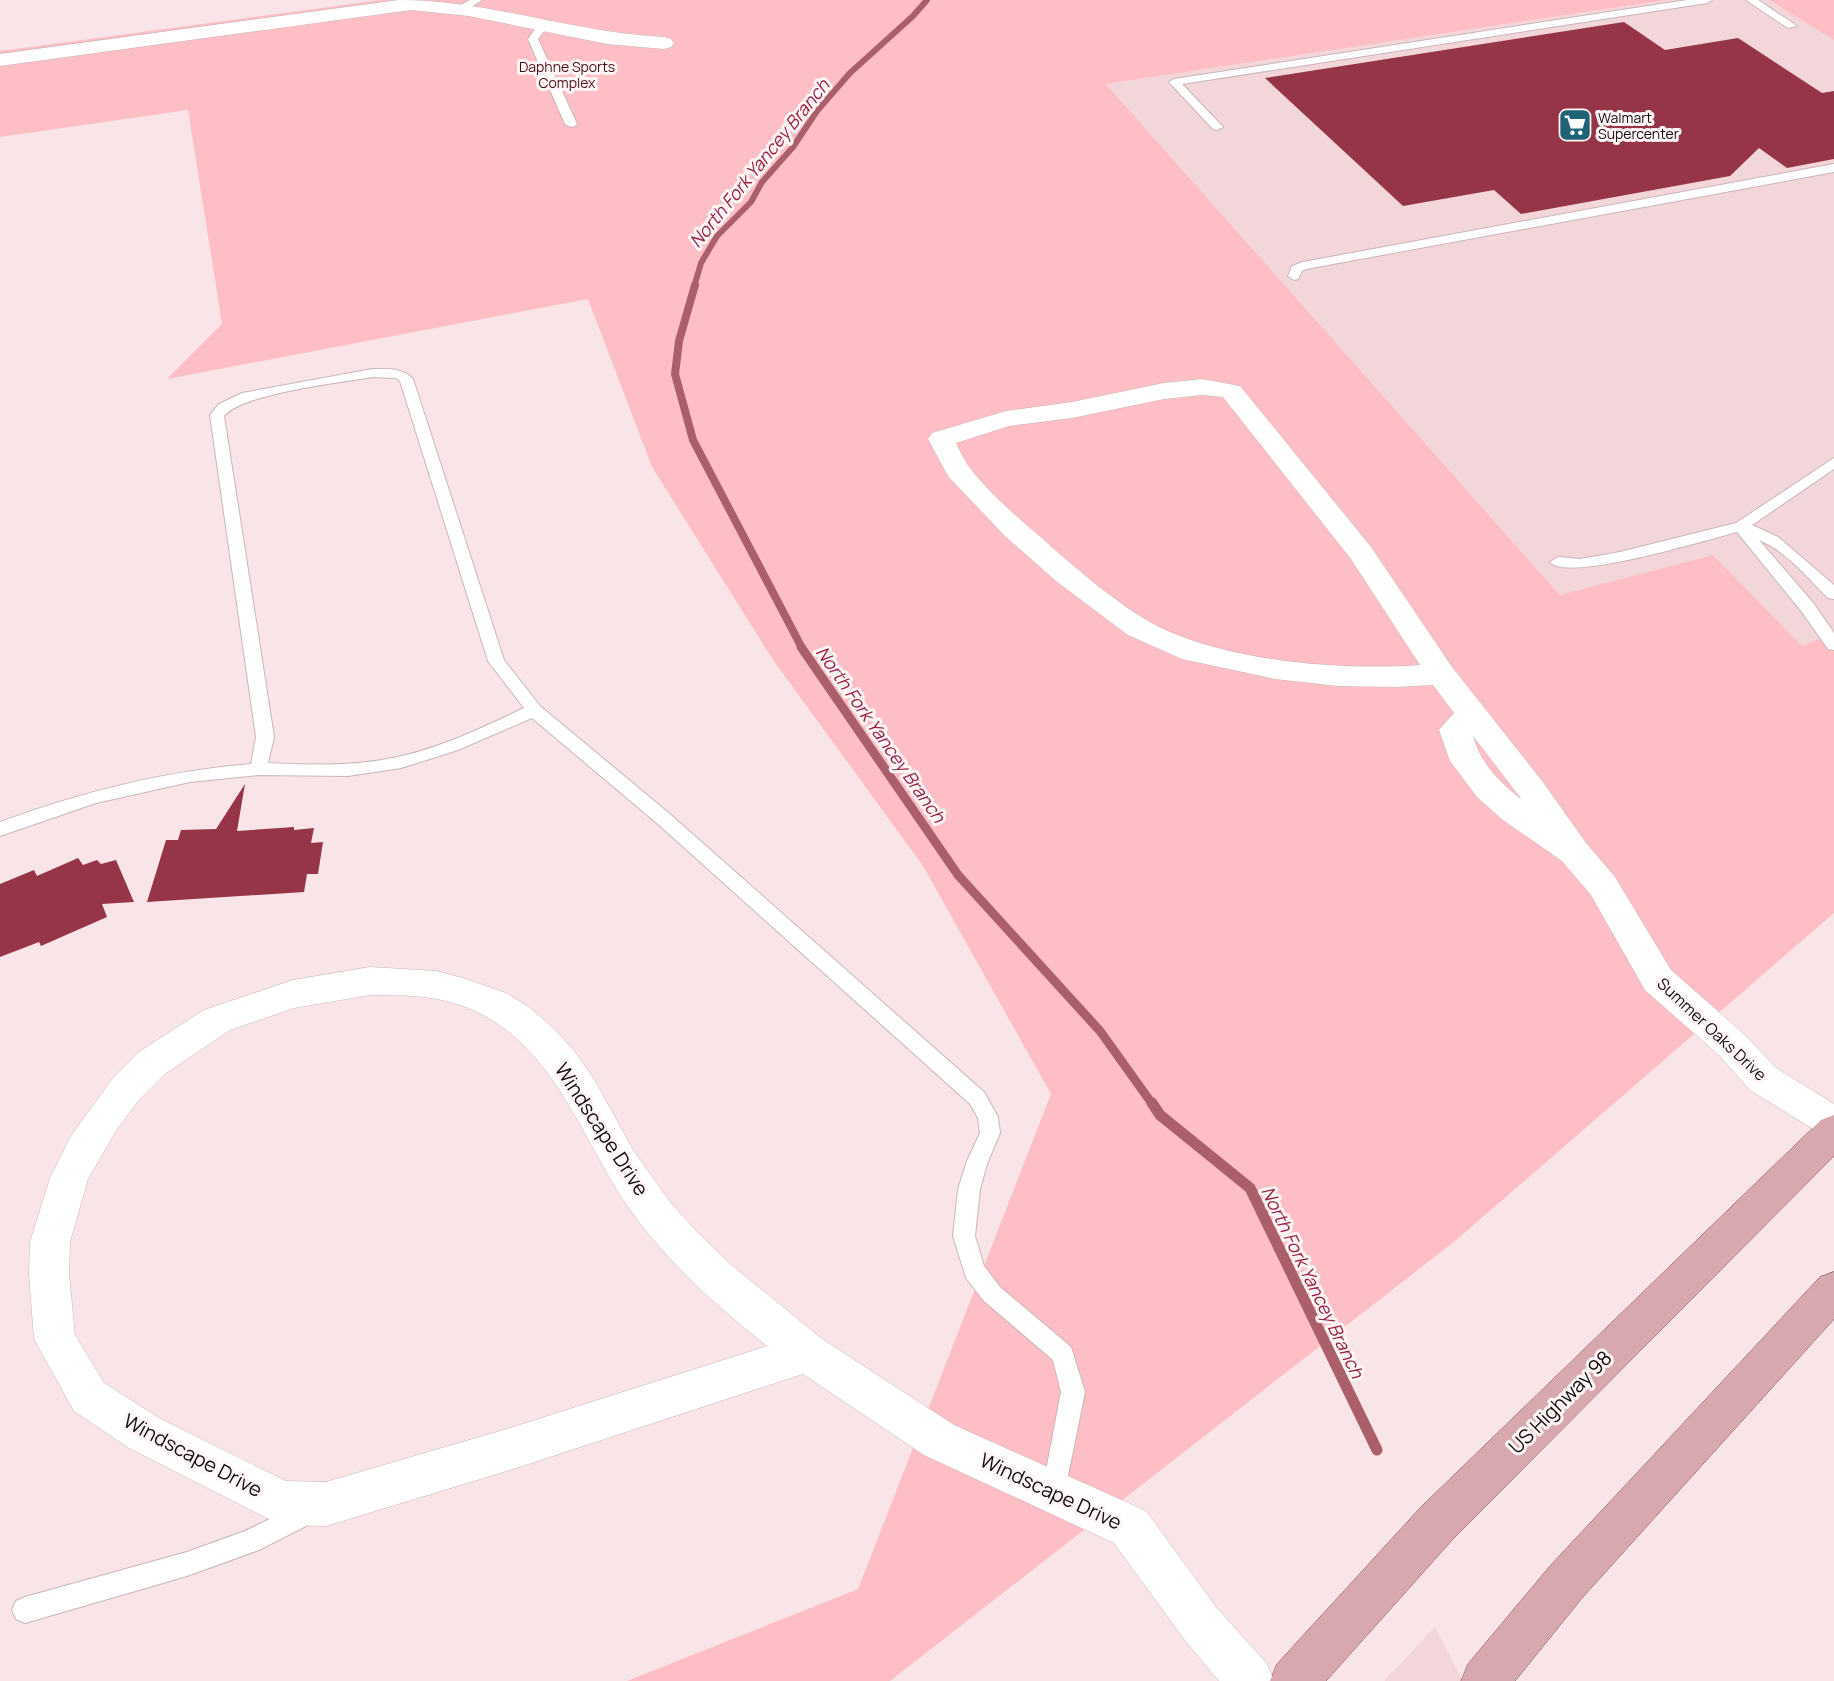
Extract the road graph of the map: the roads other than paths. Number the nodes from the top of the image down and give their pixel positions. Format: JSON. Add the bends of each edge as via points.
{"nodes":[{"id":1,"x":1707,"y":0,"type":"edge"},
{"id":2,"x":1751,"y":0,"type":"edge"},
{"id":3,"x":469,"y":5,"type":"edge"},
{"id":4,"x":1792,"y":26,"type":"dead end"},
{"id":5,"x":543,"y":27,"type":"junction"},
{"id":6,"x":664,"y":43,"type":"dead end"},
{"id":7,"x":0,"y":60,"type":"edge"},
{"id":8,"x":571,"y":124,"type":"dead end"},
{"id":9,"x":1217,"y":127,"type":"dead end"},
{"id":10,"x":1834,"y":168,"type":"edge"},
{"id":11,"x":1294,"y":276,"type":"dead end"},
{"id":12,"x":1834,"y":462,"type":"edge"},
{"id":13,"x":1741,"y":526,"type":"junction"},
{"id":14,"x":1558,"y":562,"type":"dead end"},
{"id":15,"x":1834,"y":594,"type":"edge"},
{"id":16,"x":1834,"y":645,"type":"edge"},
{"id":17,"x":1441,"y":674,"type":"junction"},
{"id":18,"x":534,"y":710,"type":"junction"},
{"id":19,"x":258,"y":769,"type":"junction"},
{"id":20,"x":0,"y":829,"type":"edge"},
{"id":21,"x":1834,"y":1123,"type":"edge"},
{"id":22,"x":1834,"y":1131,"type":"edge"},
{"id":23,"x":1834,"y":1290,"type":"edge"},
{"id":24,"x":807,"y":1353,"type":"junction"},
{"id":25,"x":1054,"y":1492,"type":"junction"},
{"id":26,"x":326,"y":1504,"type":"junction"},
{"id":27,"x":25,"y":1610,"type":"dead end"},
{"id":28,"x":1250,"y":1681,"type":"edge"},
{"id":29,"x":1294,"y":1681,"type":"edge"},
{"id":30,"x":1485,"y":1681,"type":"edge"}],
"edges":[{"from":1,"to":9,"type":"lane","via":[[1174,82]]},
{"from":2,"to":4,"type":"lane"},
{"from":3,"to":5,"type":"street"},
{"from":3,"to":7,"type":"street","via":[[393,5]]},
{"from":5,"to":6,"type":"street","via":[[614,40]]},
{"from":5,"to":8,"type":"lane","via":[[533,39]]},
{"from":10,"to":11,"type":"lane","via":[[1303,266],[1296,269]]},
{"from":12,"to":13,"type":"lane"},
{"from":13,"to":14,"type":"lane","via":[[1610,559],[1580,564]]},
{"from":13,"to":15,"type":"lane","via":[[1773,540]]},
{"from":13,"to":16,"type":"lane"},
{"from":17,"to":17,"type":"street","name":"Summer Oaks Drive","via":[[1361,553],[1231,391],[1202,387],[1164,391],[1006,419],[941,439],[957,470],[1014,529],[1066,575],[1138,628],[1193,652],[1275,669],[1338,676]]},
{"from":17,"to":21,"type":"street","name":"Summer Oaks Drive","via":[[1603,886],[1658,980],[1733,1046],[1763,1079]]},
{"from":18,"to":19,"type":"lane","via":[[458,745],[399,763],[322,770]]},
{"from":18,"to":19,"type":"lane","via":[[496,661],[406,379],[400,374],[372,374],[247,396],[224,407],[217,415],[217,425],[265,738]]},
{"from":18,"to":25,"type":"lane","via":[[665,820],[977,1098],[988,1117],[990,1133],[969,1189],[964,1236],[974,1272],[992,1294],[1063,1354],[1073,1392]]},
{"from":19,"to":20,"type":"lane","via":[[140,785],[63,805]]},
{"from":22,"to":29,"type":"main road","name":"US Highway 98","via":[[1437,1523]]},
{"from":23,"to":30,"type":"main road","via":[[1566,1582]]},
{"from":24,"to":25,"type":"street","name":"Windscape Drive","via":[[939,1440]]},
{"from":24,"to":26,"type":"street","name":"Windscape Drive"},
{"from":24,"to":26,"type":"street","name":"Windscape Drive","via":[[713,1277],[666,1225],[626,1172],[582,1092],[548,1046],[504,1008],[442,985],[407,981],[370,981],[293,994],[217,1020],[152,1063],[126,1089],[69,1178],[50,1242],[49,1274],[55,1338],[89,1397],[144,1433],[283,1503]]},
{"from":25,"to":28,"type":"street","name":"Windscape Drive","via":[[1130,1527],[1200,1623]]},
{"from":26,"to":27,"type":"lane","via":[[250,1541],[197,1560]]}]}
